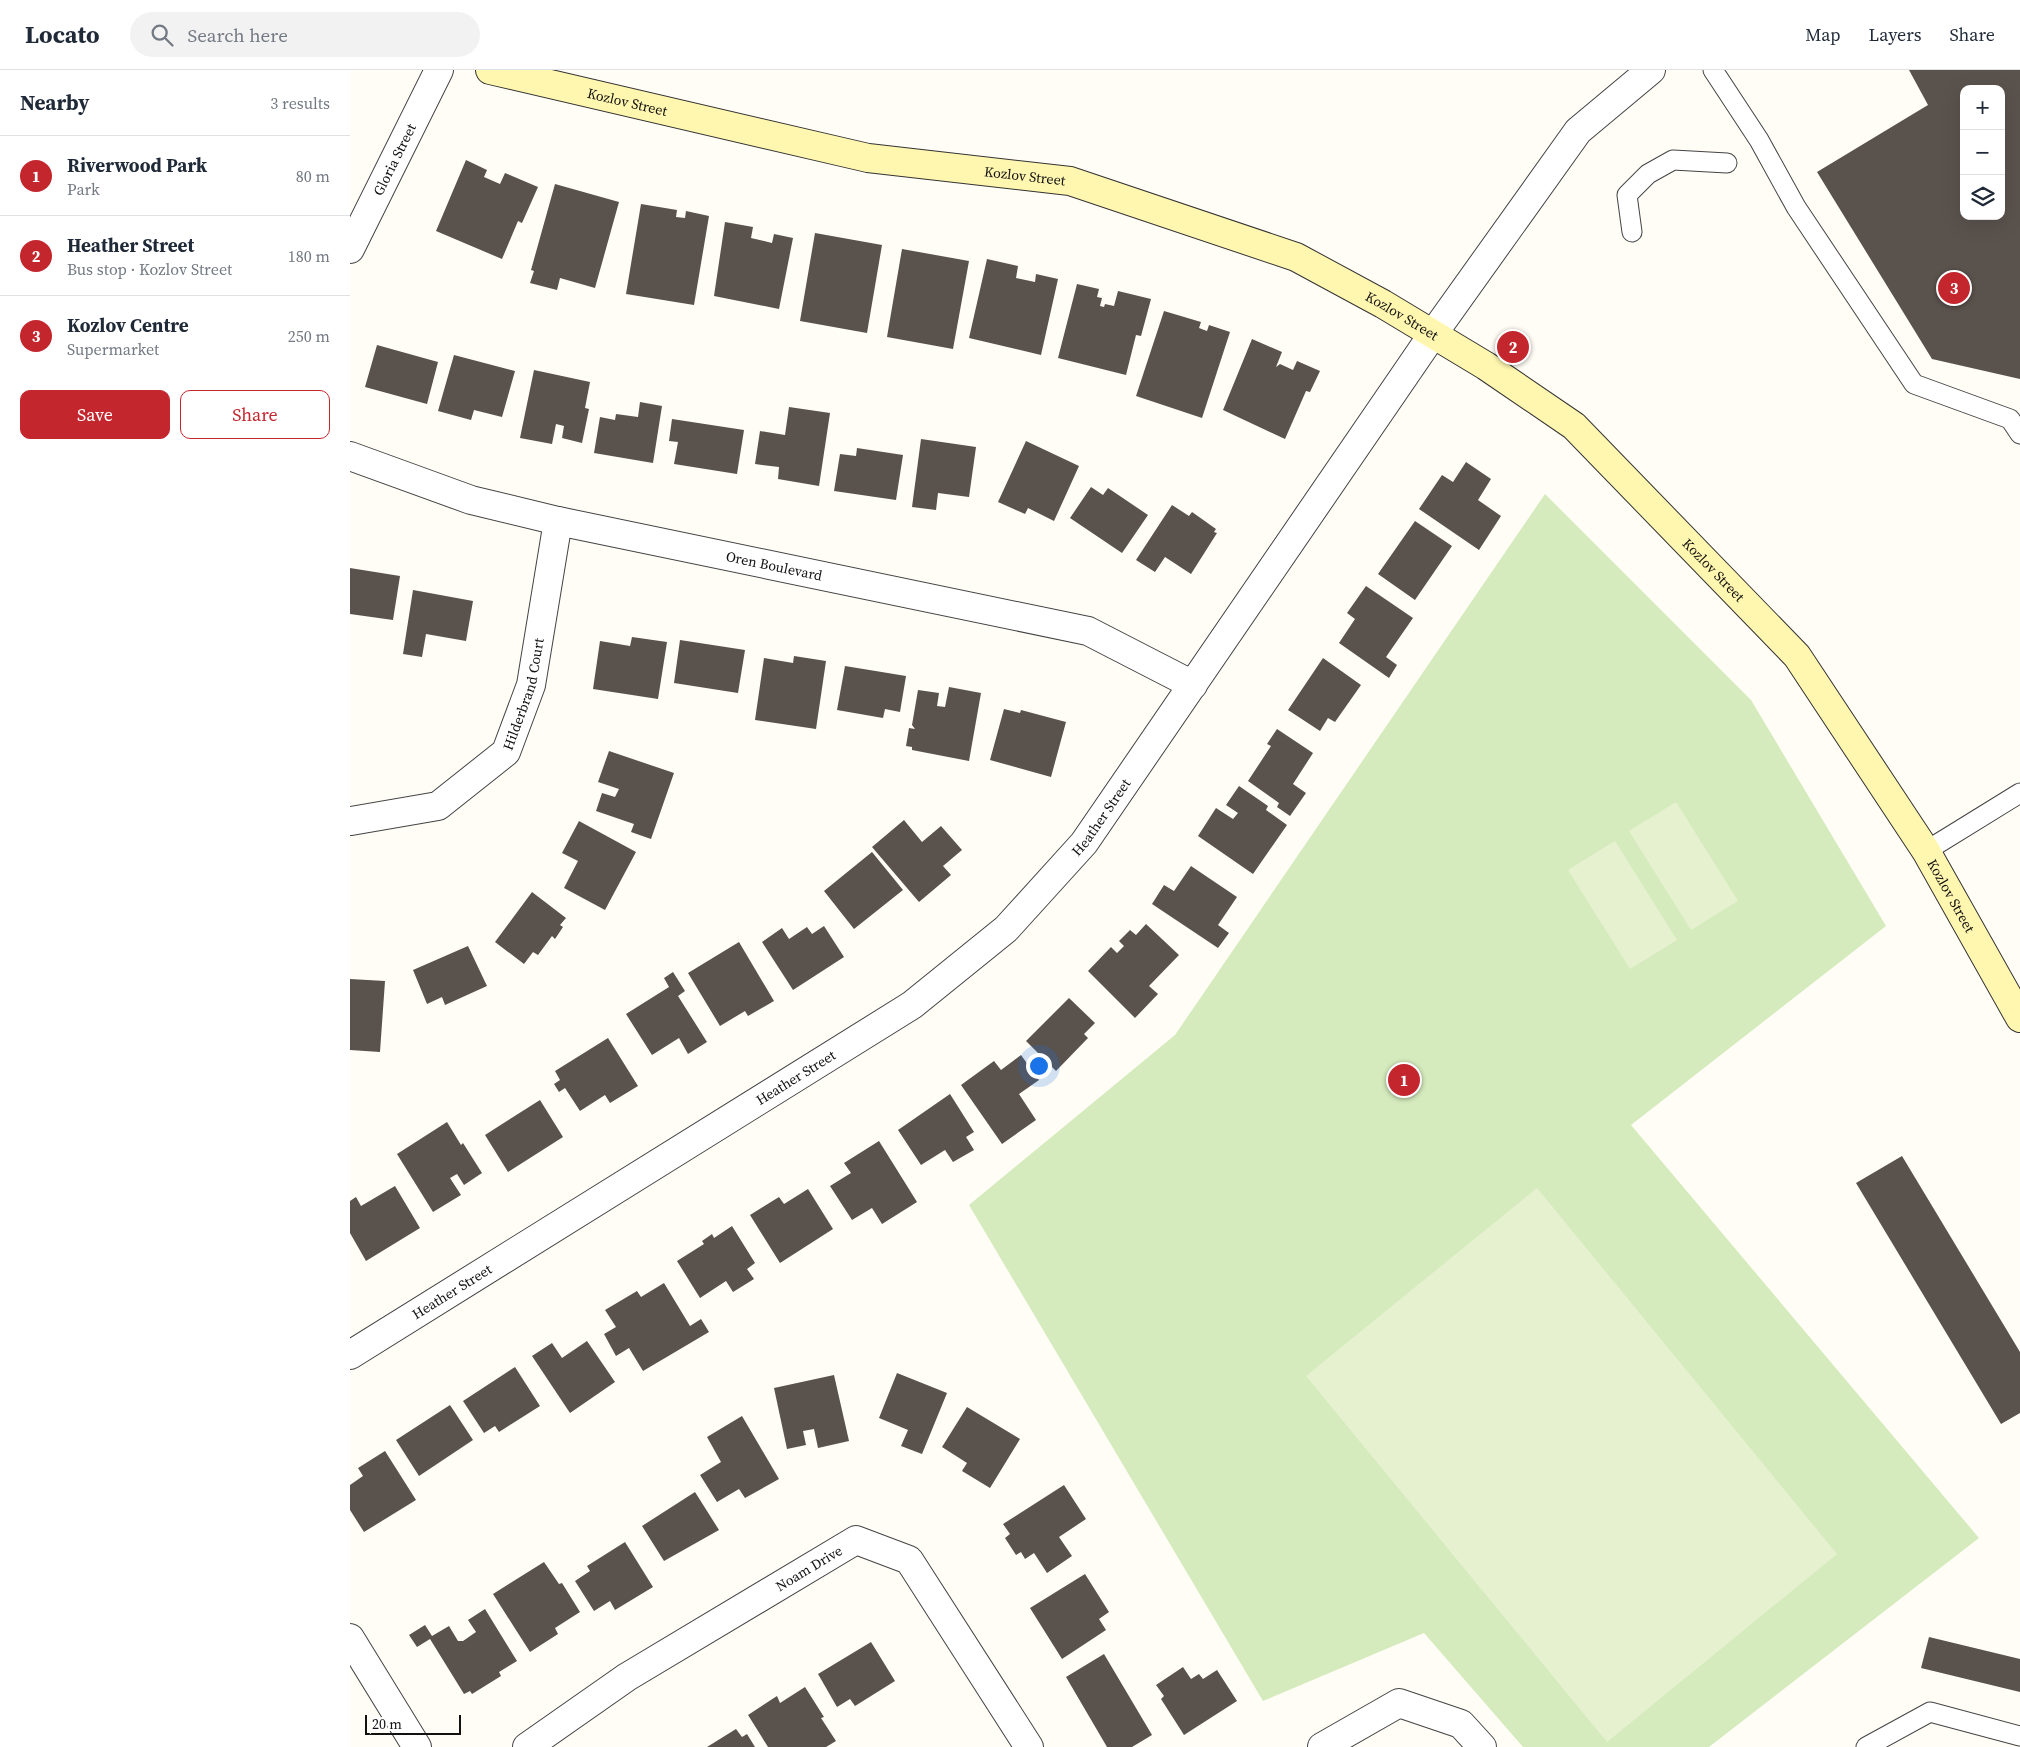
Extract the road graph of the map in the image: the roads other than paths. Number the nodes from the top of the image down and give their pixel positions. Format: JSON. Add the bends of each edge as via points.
{"nodes":[{"id":1,"x":439,"y":70,"type":"edge"},
{"id":2,"x":490,"y":70,"type":"edge"},
{"id":3,"x":1651,"y":70,"type":"edge"},
{"id":4,"x":1713,"y":70,"type":"edge"},
{"id":5,"x":1727,"y":163,"type":"dead end"},
{"id":6,"x":1632,"y":232,"type":"dead end"},
{"id":7,"x":350,"y":249,"type":"edge"},
{"id":8,"x":1433,"y":334,"type":"junction"},
{"id":9,"x":2020,"y":434,"type":"edge"},
{"id":10,"x":350,"y":456,"type":"edge"},
{"id":11,"x":558,"y":520,"type":"junction"},
{"id":12,"x":1193,"y":685,"type":"junction"},
{"id":13,"x":2020,"y":793,"type":"edge"},
{"id":14,"x":351,"y":821,"type":"edge"},
{"id":15,"x":1926,"y":851,"type":"junction"},
{"id":16,"x":2020,"y":1018,"type":"edge"},
{"id":17,"x":350,"y":1355,"type":"edge"},
{"id":18,"x":350,"y":1638,"type":"edge"},
{"id":19,"x":2020,"y":1736,"type":"edge"},
{"id":20,"x":1998,"y":1739,"type":"edge"},
{"id":21,"x":417,"y":1747,"type":"edge"},
{"id":22,"x":527,"y":1747,"type":"edge"},
{"id":23,"x":1029,"y":1747,"type":"edge"},
{"id":24,"x":1322,"y":1747,"type":"edge"},
{"id":25,"x":1482,"y":1747,"type":"edge"},
{"id":26,"x":1866,"y":1747,"type":"edge"}],
"edges":[{"from":1,"to":7,"type":"street","name":"Gloria Street"},
{"from":2,"to":8,"type":"street","name":"Kozlov Street","via":[[868,158],[1070,181],[1296,257]]},
{"from":3,"to":8,"type":"street","name":"Heather Street","via":[[1578,131]]},
{"from":4,"to":9,"type":"lane","via":[[1759,140],[1796,207],[1914,384],[2010,419]]},
{"from":5,"to":6,"type":"lane","via":[[1674,160],[1648,174],[1627,195]]},
{"from":8,"to":12,"type":"street","name":"Heather Street"},
{"from":8,"to":15,"type":"street","name":"Kozlov Street","via":[[1574,426],[1797,656]]},
{"from":10,"to":11,"type":"street","name":"Oren Boulevard","via":[[471,500]]},
{"from":11,"to":12,"type":"street","name":"Oren Boulevard","via":[[1088,631]]},
{"from":11,"to":14,"type":"street","name":"Hilderbrand Court","via":[[531,685],[506,752],[438,806]]},
{"from":12,"to":17,"type":"street","name":"Heather Street","via":[[1084,843],[1006,929],[912,1005]]},
{"from":13,"to":15,"type":"lane"},
{"from":15,"to":16,"type":"street","name":"Kozlov Street"},
{"from":18,"to":21,"type":"street"},
{"from":19,"to":20,"type":"lane"},
{"from":20,"to":26,"type":"lane","via":[[1930,1712]]},
{"from":22,"to":23,"type":"street","name":"Noam Drive","via":[[627,1677],[856,1540],[909,1560]]},
{"from":24,"to":25,"type":"street","via":[[1399,1704],[1462,1724]]}]}
